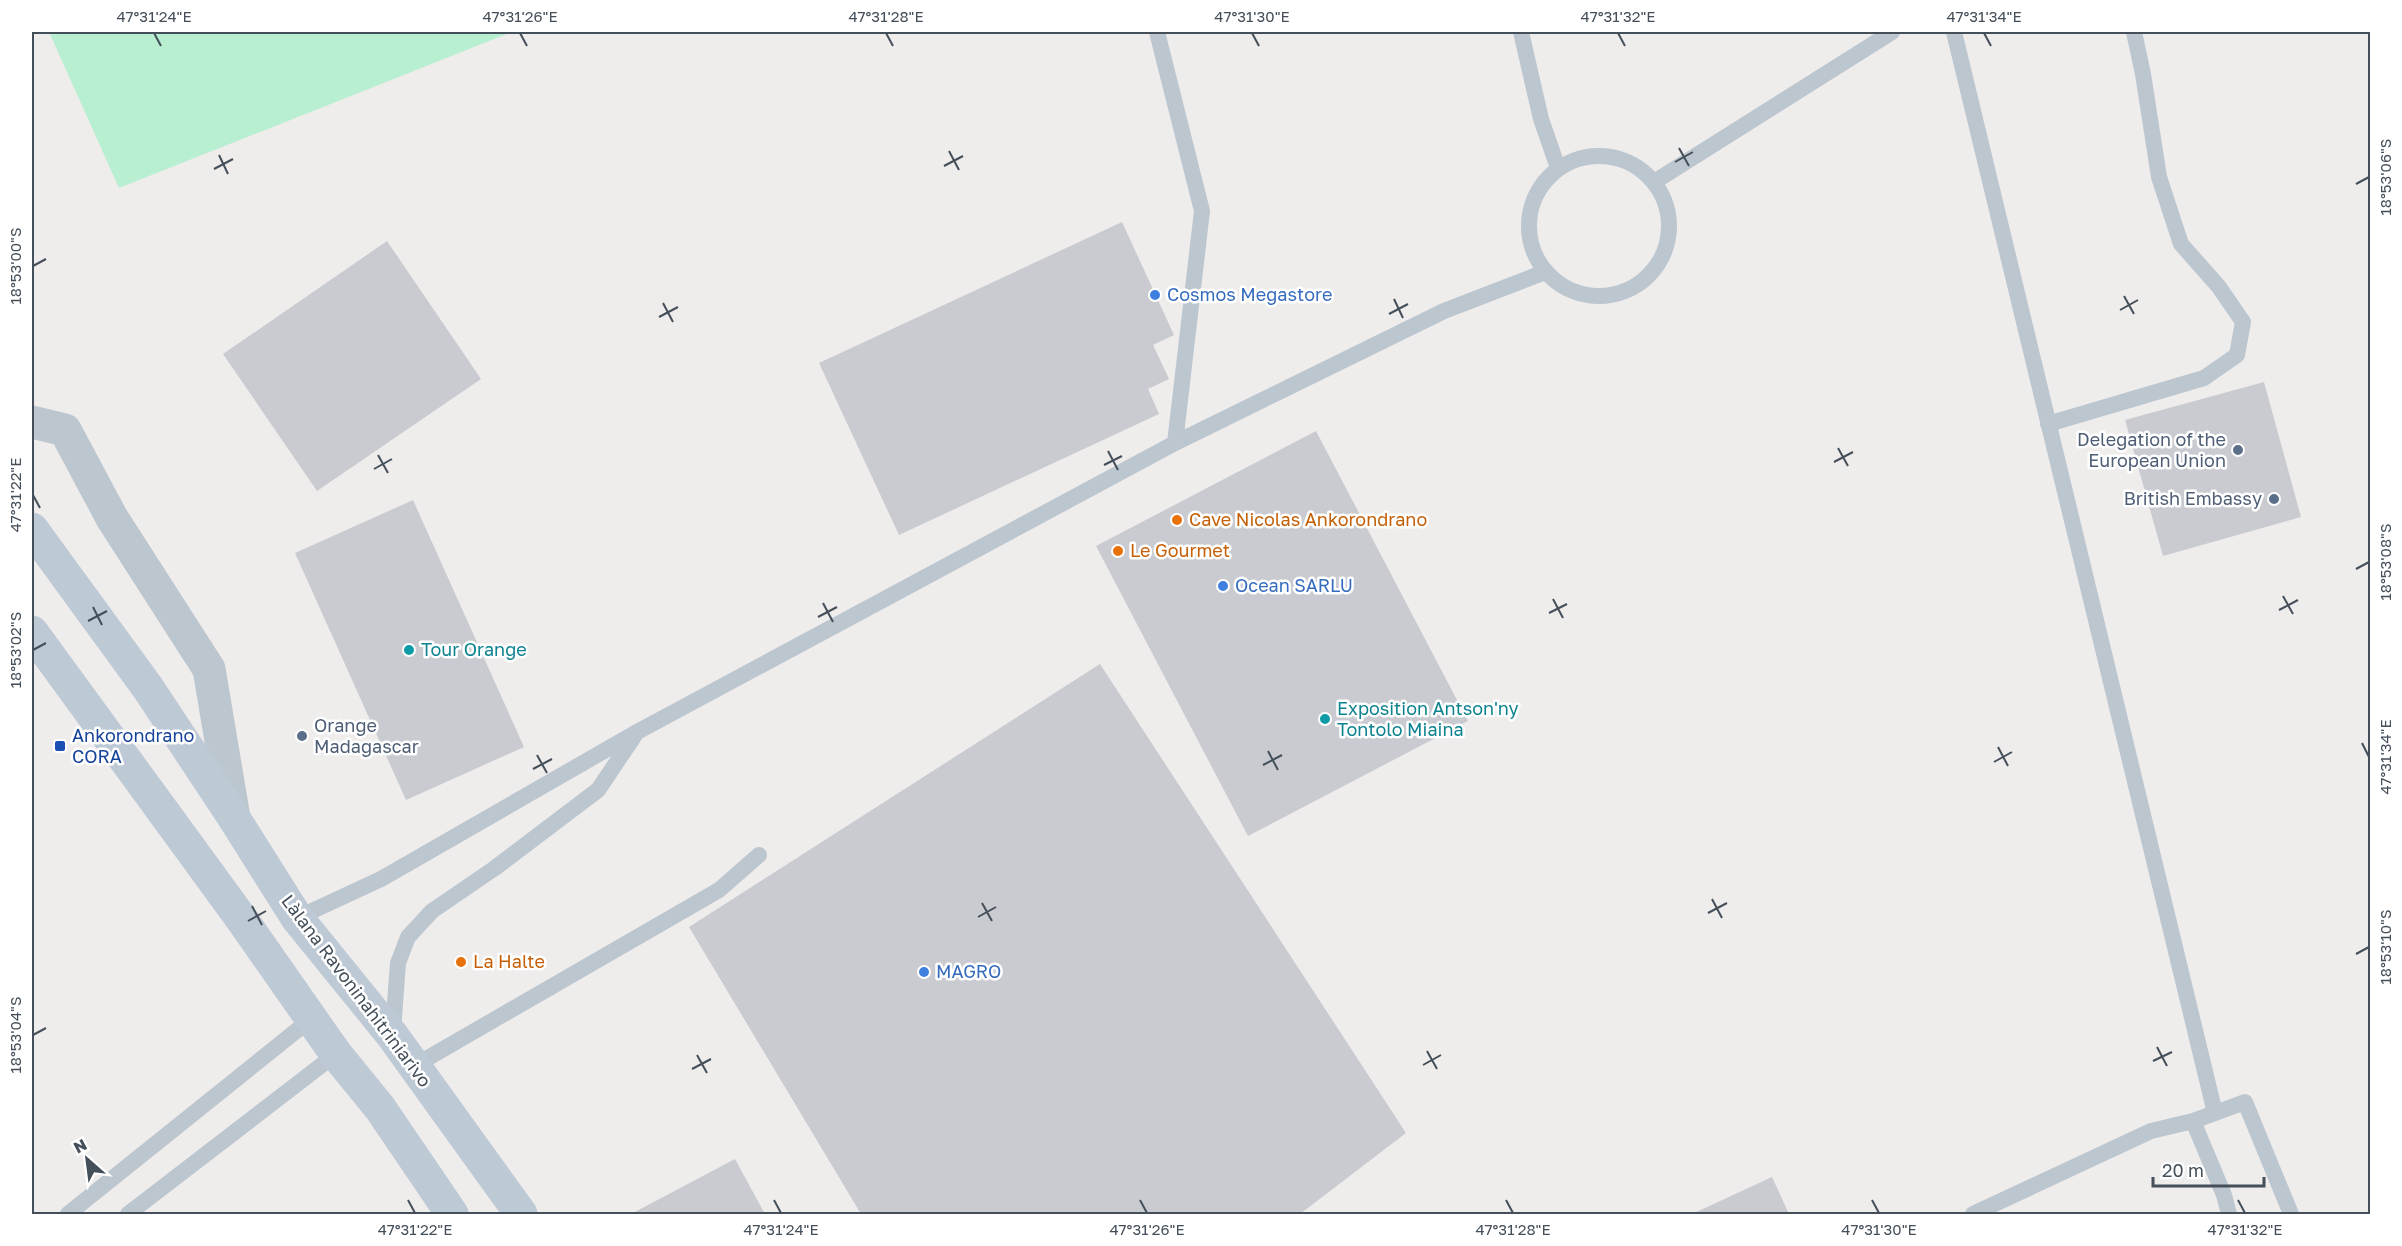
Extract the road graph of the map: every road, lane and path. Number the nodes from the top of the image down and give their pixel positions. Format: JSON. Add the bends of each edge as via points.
{"nodes":[{"id":1,"x":1157,"y":32,"type":"edge"},
{"id":2,"x":1521,"y":32,"type":"edge"},
{"id":3,"x":1892,"y":32,"type":"edge"},
{"id":4,"x":1954,"y":32,"type":"edge"},
{"id":5,"x":2134,"y":32,"type":"edge"},
{"id":6,"x":1558,"y":168,"type":"junction"},
{"id":7,"x":1654,"y":182,"type":"junction"},
{"id":8,"x":1545,"y":272,"type":"junction"},
{"id":9,"x":32,"y":422,"type":"edge"},
{"id":10,"x":2048,"y":424,"type":"junction"},
{"id":11,"x":1175,"y":443,"type":"junction"},
{"id":12,"x":32,"y":529,"type":"edge"},
{"id":13,"x":32,"y":632,"type":"edge"},
{"id":14,"x":637,"y":732,"type":"junction"},
{"id":15,"x":234,"y":818,"type":"junction"},
{"id":16,"x":759,"y":855,"type":"dead end"},
{"id":17,"x":297,"y":918,"type":"junction"},
{"id":18,"x":311,"y":1019,"type":"junction"},
{"id":19,"x":392,"y":1035,"type":"junction"},
{"id":20,"x":336,"y":1054,"type":"junction"},
{"id":21,"x":414,"y":1066,"type":"junction"},
{"id":22,"x":2216,"y":1113,"type":"junction"},
{"id":23,"x":2193,"y":1121,"type":"junction"},
{"id":24,"x":68,"y":1215,"type":"edge"},
{"id":25,"x":128,"y":1215,"type":"edge"},
{"id":26,"x":452,"y":1215,"type":"edge"},
{"id":27,"x":521,"y":1215,"type":"edge"},
{"id":28,"x":1973,"y":1215,"type":"edge"},
{"id":29,"x":2229,"y":1215,"type":"edge"},
{"id":30,"x":2291,"y":1215,"type":"edge"}],
"edges":[{"from":1,"to":11,"type":"lane","via":[[1202,211]]},
{"from":2,"to":6,"type":"lane","via":[[1541,119]]},
{"from":3,"to":7,"type":"lane"},
{"from":4,"to":10,"type":"lane"},
{"from":5,"to":10,"type":"lane","via":[[2159,177],[2181,244],[2220,287],[2243,322],[2237,355],[2204,378]]},
{"from":6,"to":7,"type":"lane","via":[[1598,155],[1639,168]]},
{"from":6,"to":8,"type":"lane","via":[[1538,189],[1528,217],[1531,246]]},
{"from":7,"to":8,"type":"lane","via":[[1669,218],[1668,238],[1650,273],[1617,293],[1598,296],[1560,285]]},
{"from":8,"to":11,"type":"lane","via":[[1444,311]]},
{"from":9,"to":15,"type":"street","via":[[65,430],[112,518],[209,669]]},
{"from":10,"to":22,"type":"lane"},
{"from":11,"to":14,"type":"lane"},
{"from":12,"to":15,"type":"main road","name":"Làlana Ravoninahitriniarivo","via":[[148,688]]},
{"from":13,"to":18,"type":"main road"},
{"from":14,"to":17,"type":"lane","via":[[381,879]]},
{"from":14,"to":19,"type":"lane","via":[[598,790],[432,910],[408,937],[398,963]]},
{"from":15,"to":17,"type":"main road","name":"Làlana Ravoninahitriniarivo"},
{"from":16,"to":21,"type":"lane","via":[[719,890]]},
{"from":17,"to":19,"type":"main road","name":"Làlana Ravoninahitriniarivo"},
{"from":18,"to":20,"type":"main road"},
{"from":18,"to":24,"type":"lane"},
{"from":19,"to":21,"type":"main road","name":"Làlana Ravoninahitriniarivo"},
{"from":20,"to":25,"type":"lane"},
{"from":20,"to":26,"type":"main road","via":[[380,1108]]},
{"from":21,"to":27,"type":"main road","name":"Làlana Ravoninahitriniarivo"},
{"from":22,"to":23,"type":"lane"},
{"from":22,"to":30,"type":"lane","via":[[2246,1102]]},
{"from":23,"to":28,"type":"lane","via":[[2151,1131]]},
{"from":23,"to":29,"type":"lane"}]}
